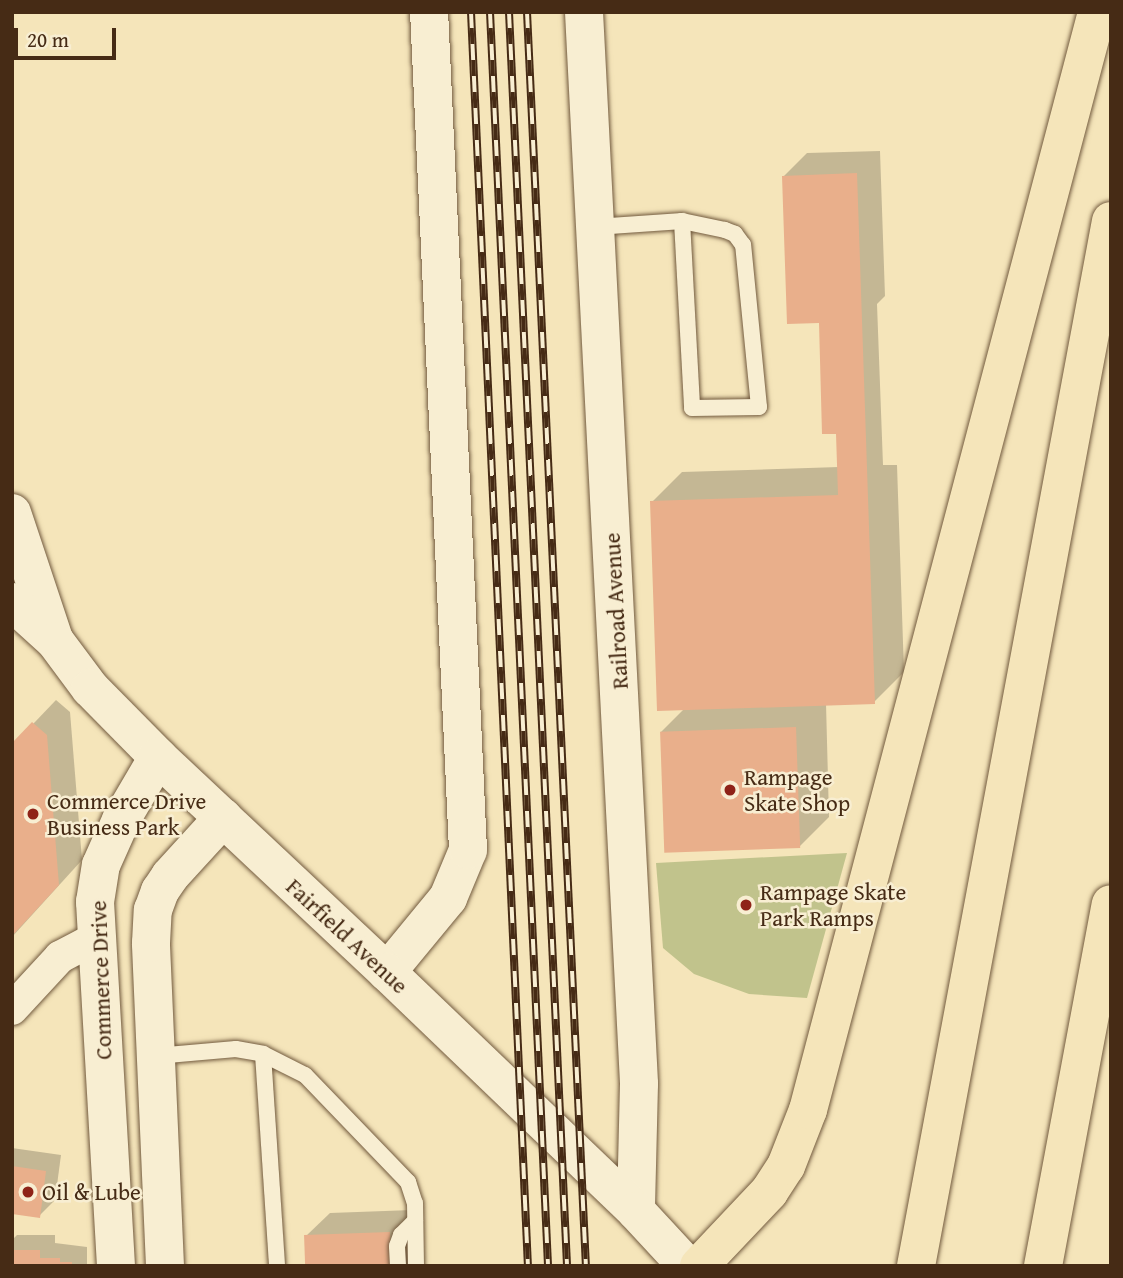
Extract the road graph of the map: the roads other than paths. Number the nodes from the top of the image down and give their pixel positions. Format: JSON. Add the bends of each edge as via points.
{"nodes":[{"id":1,"x":429,"y":12,"type":"edge"},
{"id":2,"x":584,"y":12,"type":"edge"},
{"id":3,"x":1097,"y":12,"type":"edge"},
{"id":4,"x":682,"y":220,"type":"junction"},
{"id":5,"x":1111,"y":221,"type":"edge"},
{"id":6,"x":595,"y":227,"type":"junction"},
{"id":7,"x":12,"y":513,"type":"edge"},
{"id":8,"x":16,"y":613,"type":"edge"},
{"id":9,"x":55,"y":641,"type":"junction"},
{"id":10,"x":158,"y":757,"type":"junction"},
{"id":11,"x":223,"y":818,"type":"junction"},
{"id":12,"x":1111,"y":904,"type":"edge"},
{"id":13,"x":96,"y":938,"type":"junction"},
{"id":14,"x":387,"y":972,"type":"junction"},
{"id":15,"x":12,"y":1009,"type":"edge"},
{"id":16,"x":262,"y":1054,"type":"junction"},
{"id":17,"x":156,"y":1056,"type":"junction"},
{"id":18,"x":636,"y":1211,"type":"junction"},
{"id":19,"x":163,"y":1214,"type":"junction"},
{"id":20,"x":113,"y":1217,"type":"junction"},
{"id":21,"x":415,"y":1221,"type":"junction"},
{"id":22,"x":278,"y":1265,"type":"edge"},
{"id":23,"x":117,"y":1266,"type":"edge"},
{"id":24,"x":165,"y":1266,"type":"edge"},
{"id":25,"x":398,"y":1266,"type":"edge"},
{"id":26,"x":416,"y":1266,"type":"edge"},
{"id":27,"x":687,"y":1266,"type":"edge"},
{"id":28,"x":699,"y":1266,"type":"edge"},
{"id":29,"x":916,"y":1266,"type":"edge"},
{"id":30,"x":1043,"y":1266,"type":"edge"}],
"edges":[{"from":1,"to":14,"type":"street","via":[[468,850],[448,898]]},
{"from":2,"to":6,"type":"street","name":"Railroad Avenue"},
{"from":3,"to":28,"type":"highway","via":[[808,1110],[786,1166],[769,1192]]},
{"from":4,"to":4,"type":"lane","via":[[736,234],[743,245],[759,407],[692,408]]},
{"from":4,"to":6,"type":"lane"},
{"from":5,"to":29,"type":"highway"},
{"from":6,"to":18,"type":"street","name":"Railroad Avenue","via":[[638,1070]]},
{"from":7,"to":9,"type":"street"},
{"from":8,"to":9,"type":"street","name":"Fairfield Avenue"},
{"from":9,"to":10,"type":"street","name":"Fairfield Avenue","via":[[90,688]]},
{"from":10,"to":11,"type":"street","name":"Fairfield Avenue"},
{"from":10,"to":13,"type":"street","name":"Commerce Drive","via":[[101,865]]},
{"from":11,"to":14,"type":"street","name":"Fairfield Avenue"},
{"from":11,"to":17,"type":"street","via":[[170,876],[153,910]]},
{"from":12,"to":30,"type":"highway"},
{"from":13,"to":15,"type":"street","via":[[60,957]]},
{"from":13,"to":20,"type":"street","name":"Commerce Drive"},
{"from":14,"to":18,"type":"street","name":"Fairfield Avenue"},
{"from":16,"to":17,"type":"lane","via":[[236,1049]]},
{"from":16,"to":21,"type":"lane","via":[[305,1075],[408,1182]]},
{"from":16,"to":22,"type":"lane"},
{"from":17,"to":19,"type":"street"},
{"from":18,"to":27,"type":"street","name":"Fairfield Avenue"},
{"from":19,"to":20,"type":"street"},
{"from":19,"to":24,"type":"street"},
{"from":20,"to":23,"type":"street","name":"Commerce Drive"},
{"from":21,"to":25,"type":"lane","via":[[401,1235]]},
{"from":21,"to":26,"type":"lane"}]}
